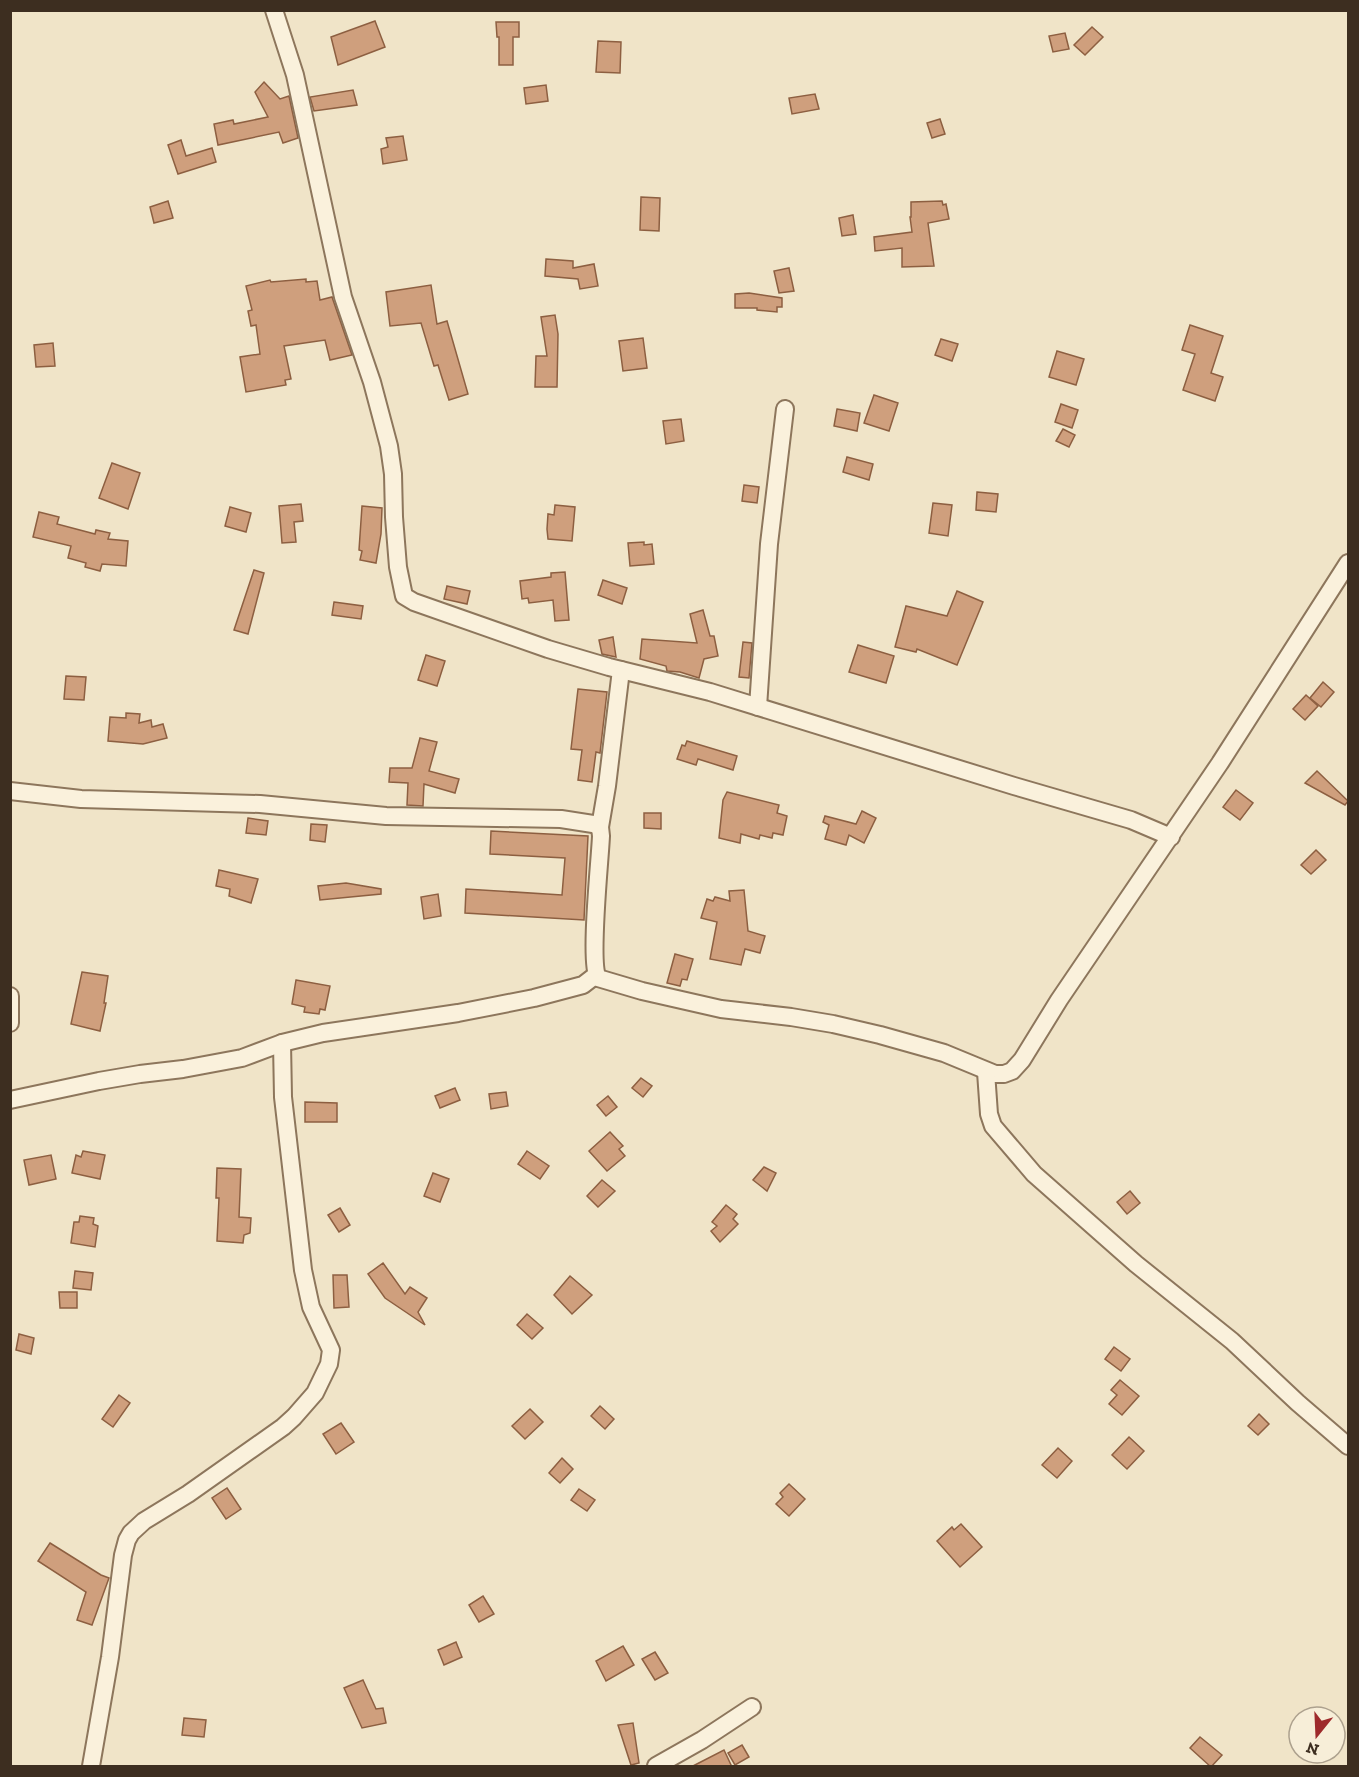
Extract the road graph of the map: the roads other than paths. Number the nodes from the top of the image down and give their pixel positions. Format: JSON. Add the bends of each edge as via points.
{"nodes":[{"id":1,"x":274,"y":10,"type":"edge"},
{"id":2,"x":785,"y":409,"type":"dead end"},
{"id":3,"x":1348,"y":563,"type":"edge"},
{"id":4,"x":621,"y":670,"type":"junction"},
{"id":5,"x":758,"y":706,"type":"junction"},
{"id":6,"x":10,"y":791,"type":"edge"},
{"id":7,"x":600,"y":827,"type":"junction"},
{"id":8,"x":1171,"y":837,"type":"junction"},
{"id":9,"x":596,"y":975,"type":"junction"},
{"id":10,"x":10,"y":996,"type":"edge"},
{"id":11,"x":10,"y":1023,"type":"edge"},
{"id":12,"x":282,"y":1042,"type":"junction"},
{"id":13,"x":986,"y":1072,"type":"junction"},
{"id":14,"x":10,"y":1100,"type":"edge"},
{"id":15,"x":1348,"y":1446,"type":"edge"},
{"id":16,"x":752,"y":1707,"type":"dead end"},
{"id":17,"x":91,"y":1767,"type":"edge"},
{"id":18,"x":656,"y":1767,"type":"edge"}],
"edges":[{"from":1,"to":4,"type":"street","via":[[295,75],[344,297],[389,446],[393,517],[404,597],[548,649]]},
{"from":2,"to":5,"type":"street","via":[[769,544]]},
{"from":3,"to":8,"type":"street"},
{"from":4,"to":5,"type":"street"},
{"from":4,"to":7,"type":"street"},
{"from":5,"to":8,"type":"street","via":[[1111,814]]},
{"from":6,"to":7,"type":"street","via":[[81,799],[260,804],[386,816],[561,819]]},
{"from":7,"to":9,"type":"street"},
{"from":8,"to":13,"type":"street","via":[[1022,1060],[1004,1074]]},
{"from":9,"to":12,"type":"street","via":[[583,985],[534,998]]},
{"from":9,"to":13,"type":"street","via":[[642,991],[721,1009],[791,1017],[889,1037],[944,1053]]},
{"from":10,"to":11,"type":"street"},
{"from":12,"to":14,"type":"street","via":[[242,1058]]},
{"from":12,"to":17,"type":"street","via":[[283,1097],[303,1270],[311,1307],[331,1350],[329,1364],[309,1402],[289,1422],[131,1533],[123,1555]]},
{"from":13,"to":15,"type":"street","via":[[993,1126],[1034,1174],[1136,1264],[1232,1341]]},
{"from":16,"to":18,"type":"street"}]}
